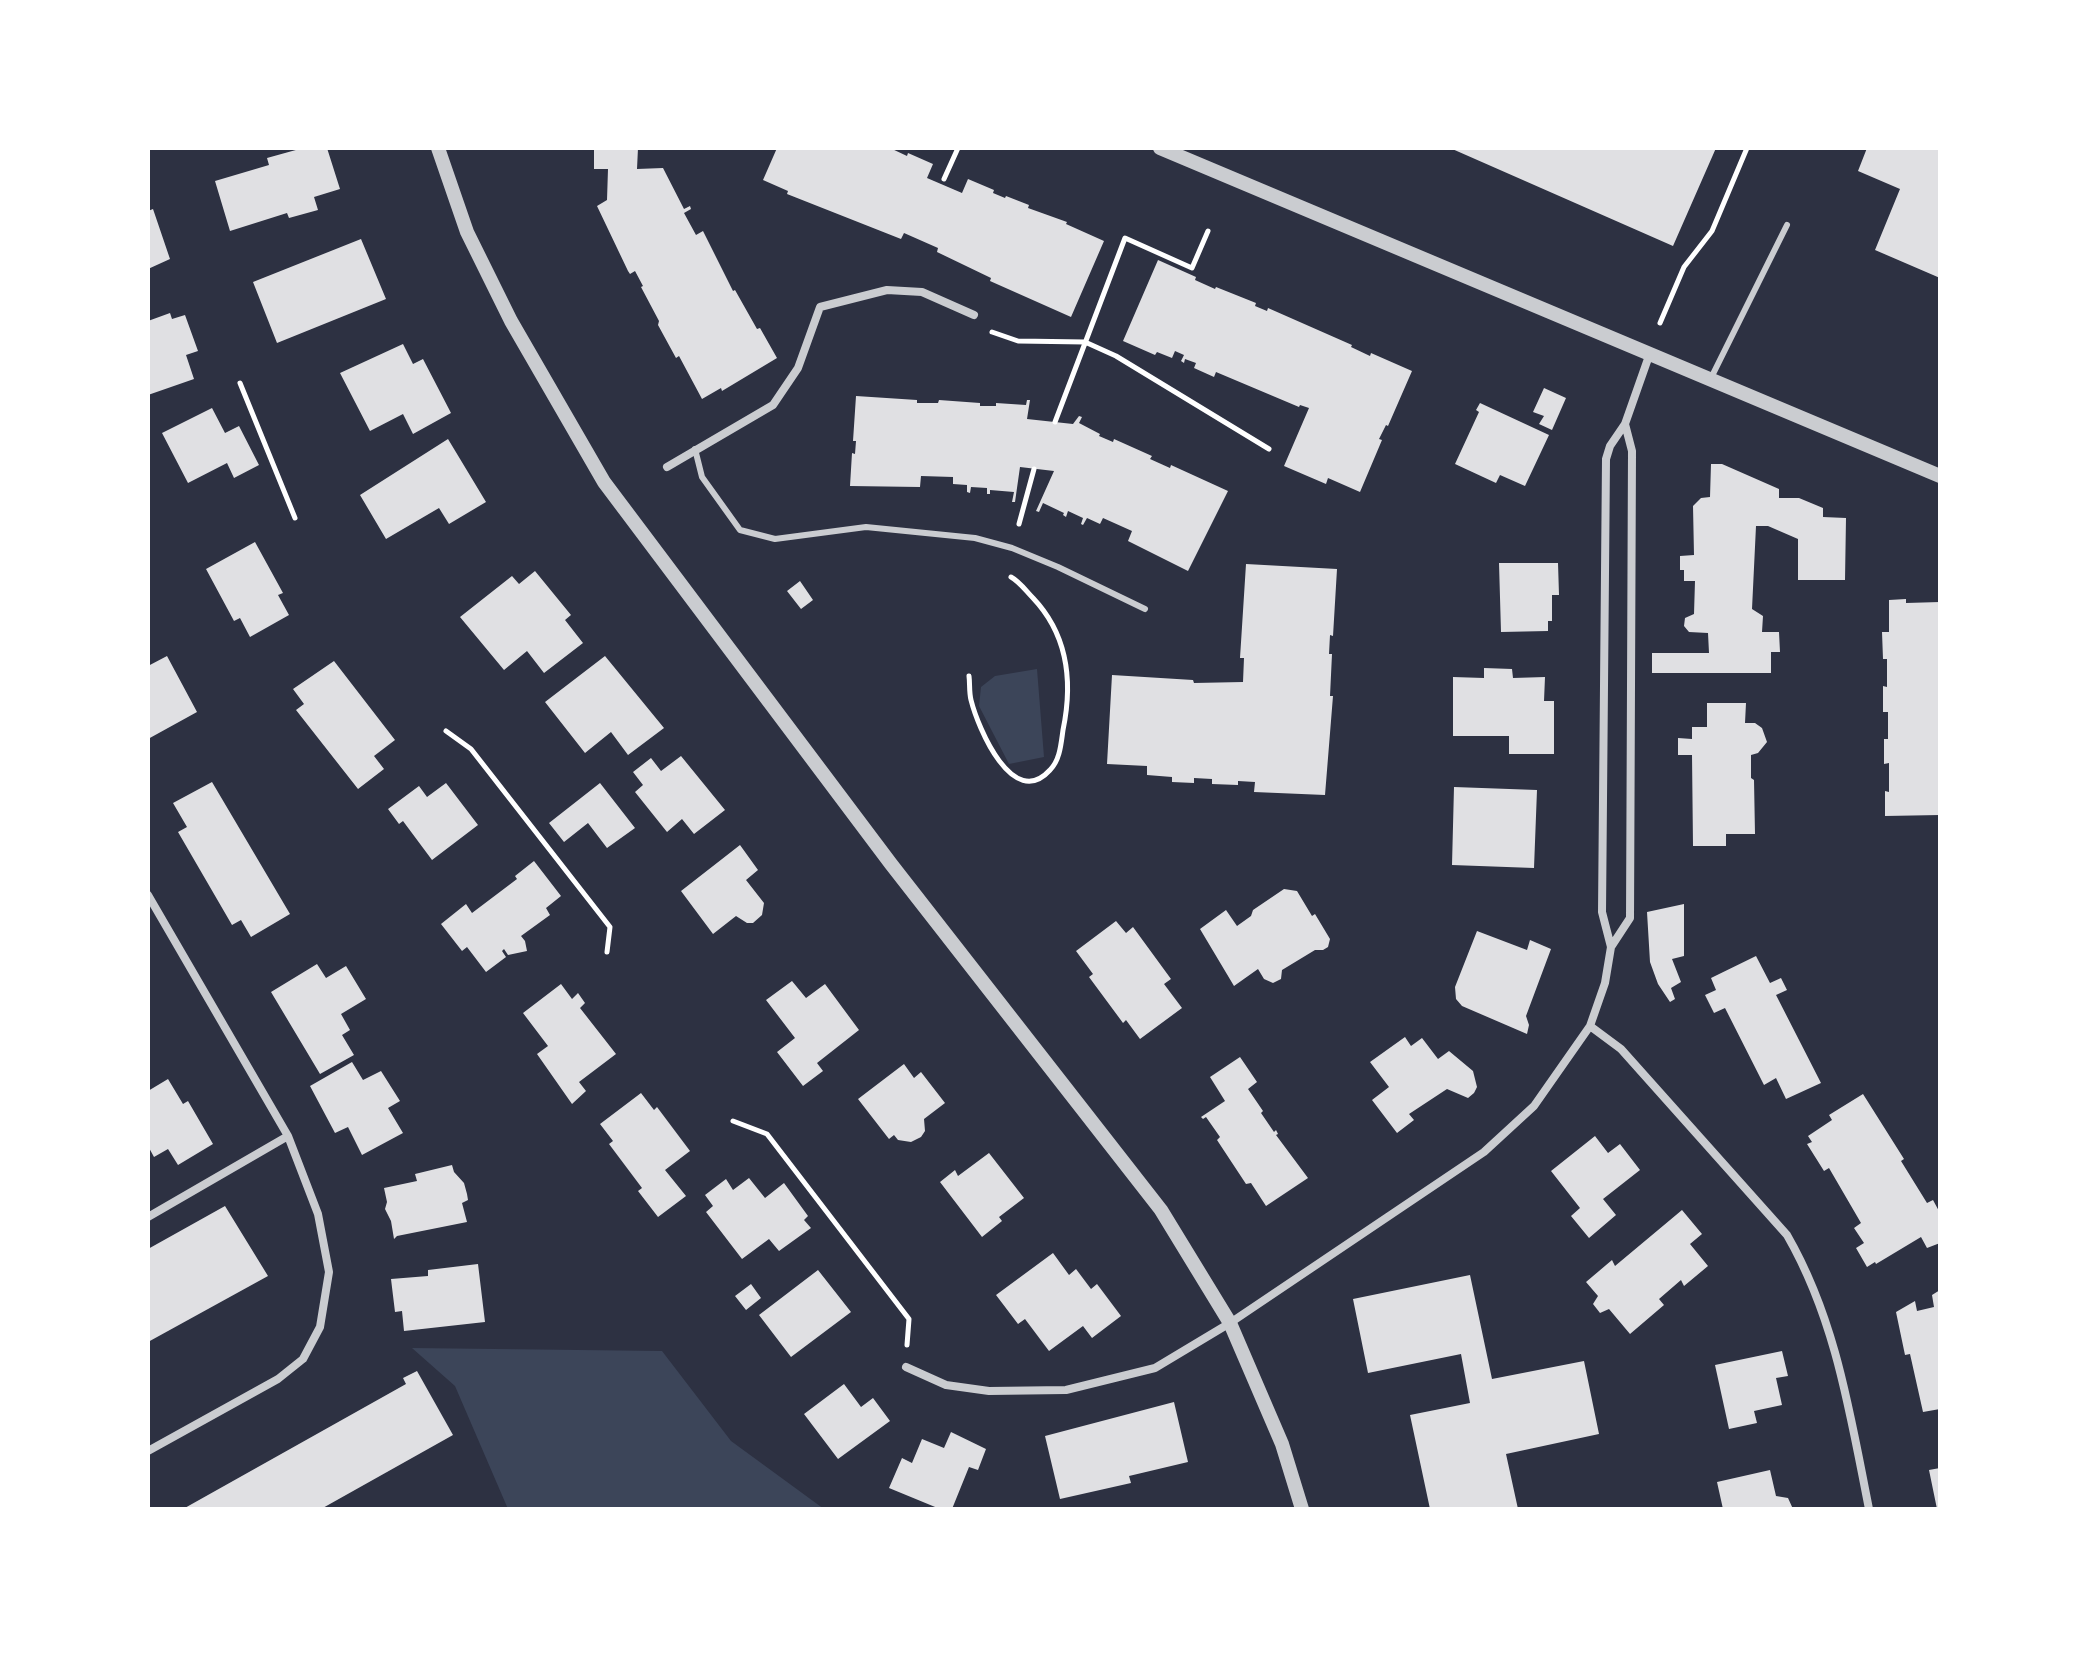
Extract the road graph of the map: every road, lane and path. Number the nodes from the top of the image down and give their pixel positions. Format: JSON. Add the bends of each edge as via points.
{"nodes":[{"id":1,"x":438,"y":148,"type":"edge"},
{"id":2,"x":958,"y":148,"type":"edge"},
{"id":3,"x":1160,"y":148,"type":"edge"},
{"id":4,"x":1747,"y":148,"type":"edge"},
{"id":5,"x":944,"y":179,"type":"dead end"},
{"id":6,"x":1787,"y":225,"type":"dead end"},
{"id":7,"x":1208,"y":231,"type":"dead end"},
{"id":8,"x":974,"y":315,"type":"joint"},
{"id":9,"x":1660,"y":323,"type":"dead end"},
{"id":10,"x":1085,"y":342,"type":"junction"},
{"id":11,"x":1650,"y":353,"type":"junction"},
{"id":12,"x":1711,"y":378,"type":"junction"},
{"id":13,"x":240,"y":383,"type":"dead end"},
{"id":14,"x":1055,"y":422,"type":"dead end"},
{"id":15,"x":1625,"y":424,"type":"junction"},
{"id":16,"x":695,"y":449,"type":"junction"},
{"id":17,"x":1269,"y":449,"type":"dead end"},
{"id":18,"x":667,"y":467,"type":"dead end"},
{"id":19,"x":1034,"y":469,"type":"dead end"},
{"id":20,"x":1940,"y":476,"type":"edge"},
{"id":21,"x":295,"y":518,"type":"dead end"},
{"id":22,"x":1012,"y":548,"type":"junction"},
{"id":23,"x":1004,"y":573,"type":"dead end"},
{"id":24,"x":1145,"y":609,"type":"dead end"},
{"id":25,"x":969,"y":676,"type":"dead end"},
{"id":26,"x":446,"y":731,"type":"dead end"},
{"id":27,"x":148,"y":895,"type":"edge"},
{"id":28,"x":1611,"y":947,"type":"junction"},
{"id":29,"x":607,"y":952,"type":"dead end"},
{"id":30,"x":1590,"y":1026,"type":"junction"},
{"id":31,"x":733,"y":1121,"type":"dead end"},
{"id":32,"x":288,"y":1136,"type":"junction"},
{"id":33,"x":148,"y":1217,"type":"edge"},
{"id":34,"x":1230,"y":1323,"type":"junction"},
{"id":35,"x":906,"y":1367,"type":"joint"},
{"id":36,"x":148,"y":1451,"type":"edge"},
{"id":37,"x":1302,"y":1509,"type":"edge"},
{"id":38,"x":1869,"y":1509,"type":"edge"}],
"edges":[{"from":1,"to":34,"type":"street","via":[[467,232],[511,321],[604,482],[891,864],[1161,1210]]},
{"from":2,"to":5,"type":"path"},
{"from":3,"to":11,"type":"street"},
{"from":4,"to":9,"type":"path","via":[[1712,231],[1684,267]]},
{"from":6,"to":12,"type":"lane"},
{"from":7,"to":10,"type":"path","via":[[1192,268],[1125,238]]},
{"from":8,"to":10,"type":"path","via":[[990,331],[1018,341]]},
{"from":8,"to":16,"type":"street","via":[[922,292],[887,290],[820,307],[798,368],[773,405]]},
{"from":10,"to":14,"type":"path"},
{"from":10,"to":17,"type":"path"},
{"from":11,"to":12,"type":"street"},
{"from":11,"to":15,"type":"street"},
{"from":12,"to":20,"type":"street"},
{"from":13,"to":21,"type":"path"},
{"from":15,"to":28,"type":"street","via":[[1606,459],[1602,912]]},
{"from":15,"to":28,"type":"street","via":[[1632,451],[1630,918]]},
{"from":16,"to":18,"type":"street"},
{"from":16,"to":22,"type":"lane","via":[[702,477],[740,530],[775,539],[839,529],[898,529]]},
{"from":19,"to":22,"type":"path"},
{"from":22,"to":24,"type":"lane"},
{"from":23,"to":25,"type":"path","via":[[1016,579],[1054,625],[1068,667],[1057,761],[1042,778],[1019,780],[1006,771],[983,732]]},
{"from":26,"to":29,"type":"path","via":[[471,749],[610,927]]},
{"from":27,"to":32,"type":"street"},
{"from":28,"to":30,"type":"street"},
{"from":30,"to":34,"type":"street","via":[[1534,1106],[1484,1152]]},
{"from":30,"to":38,"type":"street","via":[[1621,1049],[1787,1235],[1806,1267],[1838,1356]]},
{"from":31,"to":35,"type":"path","via":[[767,1134],[909,1319]]},
{"from":32,"to":33,"type":"street"},
{"from":32,"to":36,"type":"street","via":[[318,1214],[329,1272],[320,1327],[303,1359],[278,1379]]},
{"from":34,"to":35,"type":"street","via":[[1155,1368],[1066,1390],[989,1391],[946,1385]]},
{"from":34,"to":37,"type":"street","via":[[1282,1444]]}]}
